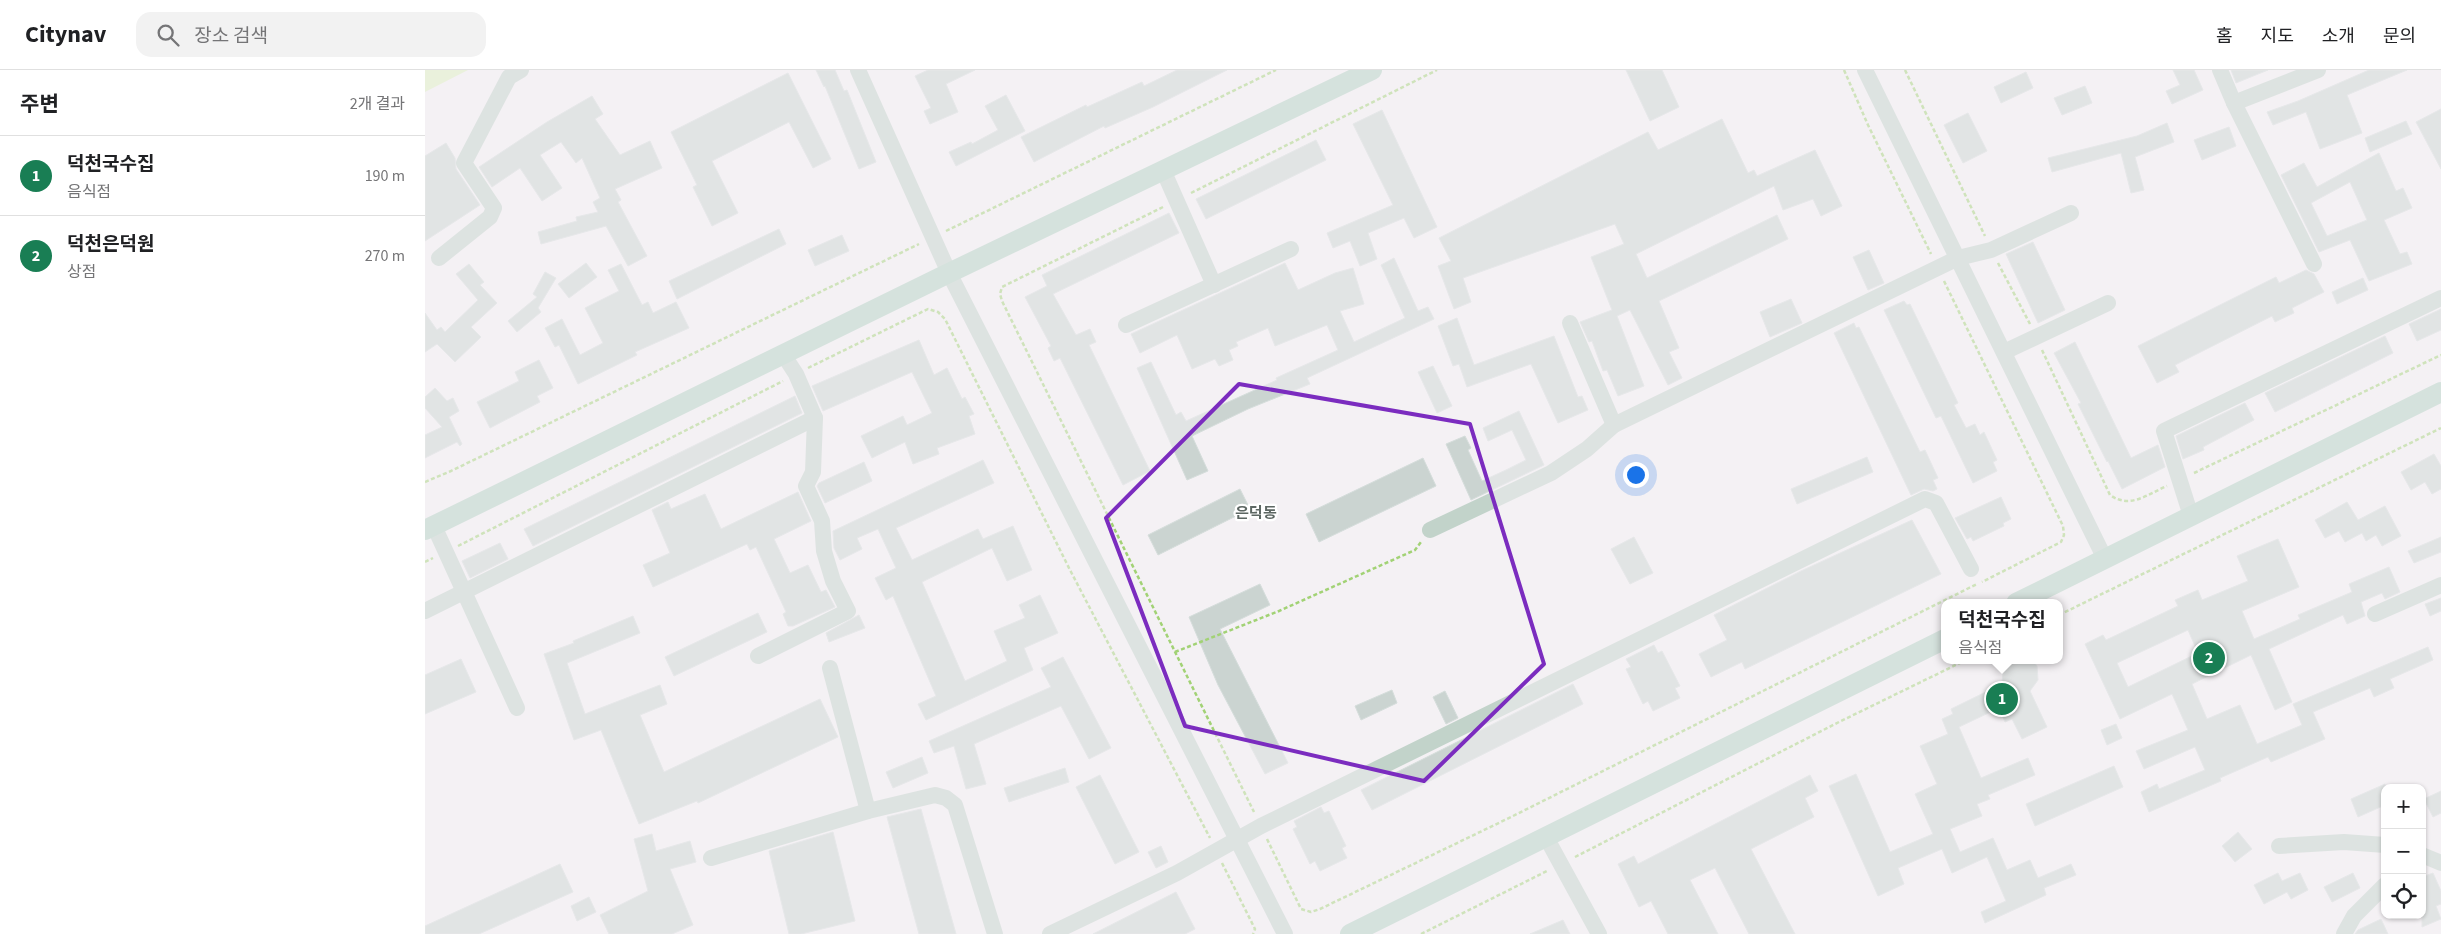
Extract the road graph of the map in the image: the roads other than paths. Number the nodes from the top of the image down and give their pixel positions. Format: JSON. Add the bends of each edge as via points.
{"nodes":[{"id":1,"x":521,"y":70,"type":"edge"},
{"id":2,"x":857,"y":70,"type":"edge"},
{"id":3,"x":1372,"y":70,"type":"edge"},
{"id":4,"x":1865,"y":70,"type":"edge"},
{"id":5,"x":2220,"y":70,"type":"edge"},
{"id":6,"x":2317,"y":70,"type":"edge"},
{"id":7,"x":2234,"y":103,"type":"junction"},
{"id":8,"x":1163,"y":170,"type":"junction"},
{"id":9,"x":2071,"y":213,"type":"dead end"},
{"id":10,"x":1291,"y":249,"type":"dead end"},
{"id":11,"x":439,"y":258,"type":"dead end"},
{"id":12,"x":1958,"y":258,"type":"junction"},
{"id":13,"x":2314,"y":264,"type":"dead end"},
{"id":14,"x":949,"y":273,"type":"junction"},
{"id":15,"x":1214,"y":285,"type":"junction"},
{"id":16,"x":2441,"y":298,"type":"edge"},
{"id":17,"x":2108,"y":303,"type":"dead end"},
{"id":18,"x":1570,"y":323,"type":"dead end"},
{"id":19,"x":1126,"y":325,"type":"dead end"},
{"id":20,"x":2004,"y":352,"type":"junction"},
{"id":21,"x":783,"y":354,"type":"junction"},
{"id":22,"x":2441,"y":392,"type":"edge"},
{"id":23,"x":815,"y":418,"type":"junction"},
{"id":24,"x":1614,"y":424,"type":"junction"},
{"id":25,"x":2191,"y":516,"type":"junction"},
{"id":26,"x":430,"y":528,"type":"edge"},
{"id":27,"x":1430,"y":530,"type":"road end"},
{"id":28,"x":2105,"y":558,"type":"junction"},
{"id":29,"x":1971,"y":569,"type":"dead end"},
{"id":30,"x":2441,"y":585,"type":"edge"},
{"id":31,"x":465,"y":591,"type":"junction"},
{"id":32,"x":2025,"y":599,"type":"edge"},
{"id":33,"x":425,"y":611,"type":"edge"},
{"id":34,"x":2375,"y":614,"type":"dead end"},
{"id":35,"x":1941,"y":640,"type":"edge"},
{"id":36,"x":758,"y":656,"type":"dead end"},
{"id":37,"x":830,"y":668,"type":"dead end"},
{"id":38,"x":517,"y":708,"type":"dead end"},
{"id":39,"x":868,"y":811,"type":"junction"},
{"id":40,"x":1546,"y":837,"type":"junction"},
{"id":41,"x":1237,"y":839,"type":"junction"},
{"id":42,"x":2381,"y":845,"type":"edge"},
{"id":43,"x":2279,"y":846,"type":"dead end"},
{"id":44,"x":2426,"y":857,"type":"edge"},
{"id":45,"x":711,"y":858,"type":"dead end"},
{"id":46,"x":2441,"y":863,"type":"edge"},
{"id":47,"x":2381,"y":889,"type":"edge"},
{"id":48,"x":995,"y":934,"type":"edge"},
{"id":49,"x":1050,"y":934,"type":"edge"},
{"id":50,"x":1285,"y":934,"type":"edge"},
{"id":51,"x":1350,"y":934,"type":"edge"},
{"id":52,"x":1599,"y":934,"type":"edge"},
{"id":53,"x":2344,"y":934,"type":"edge"}],
"edges":[{"from":1,"to":11,"type":"street","via":[[509,78],[464,163],[494,208],[490,217]]},
{"from":2,"to":14,"type":"street"},
{"from":3,"to":8,"type":"main road"},
{"from":4,"to":12,"type":"street"},
{"from":5,"to":7,"type":"street"},
{"from":6,"to":7,"type":"street"},
{"from":7,"to":13,"type":"street"},
{"from":8,"to":14,"type":"main road"},
{"from":8,"to":15,"type":"street"},
{"from":9,"to":12,"type":"street","via":[[1991,250]]},
{"from":10,"to":15,"type":"street"},
{"from":12,"to":20,"type":"street"},
{"from":12,"to":24,"type":"street"},
{"from":14,"to":21,"type":"main road"},
{"from":14,"to":41,"type":"street"},
{"from":15,"to":19,"type":"street"},
{"from":16,"to":25,"type":"street","via":[[2164,432]]},
{"from":17,"to":20,"type":"street"},
{"from":18,"to":24,"type":"street"},
{"from":20,"to":28,"type":"street"},
{"from":21,"to":23,"type":"street","via":[[796,374]]},
{"from":21,"to":26,"type":"main road"},
{"from":22,"to":25,"type":"main road"},
{"from":23,"to":31,"type":"street"},
{"from":23,"to":36,"type":"street","via":[[813,472],[806,486],[822,521],[824,551],[833,581],[848,611]]},
{"from":24,"to":27,"type":"street","via":[[1587,449],[1551,474]]},
{"from":25,"to":28,"type":"main road"},
{"from":26,"to":31,"type":"street","via":[[447,552]]},
{"from":28,"to":32,"type":"main road"},
{"from":29,"to":41,"type":"street","via":[[1936,503],[1925,499]]},
{"from":30,"to":34,"type":"street"},
{"from":31,"to":33,"type":"street"},
{"from":31,"to":38,"type":"street"},
{"from":35,"to":40,"type":"main road"},
{"from":37,"to":39,"type":"street"},
{"from":39,"to":45,"type":"street"},
{"from":39,"to":48,"type":"street","via":[[935,795],[955,805]]},
{"from":40,"to":51,"type":"main road"},
{"from":40,"to":52,"type":"street"},
{"from":41,"to":49,"type":"street","via":[[1177,873]]},
{"from":41,"to":50,"type":"street"},
{"from":42,"to":43,"type":"street","via":[[2344,842]]},
{"from":44,"to":46,"type":"street"},
{"from":47,"to":53,"type":"street","via":[[2354,916]]}]}
